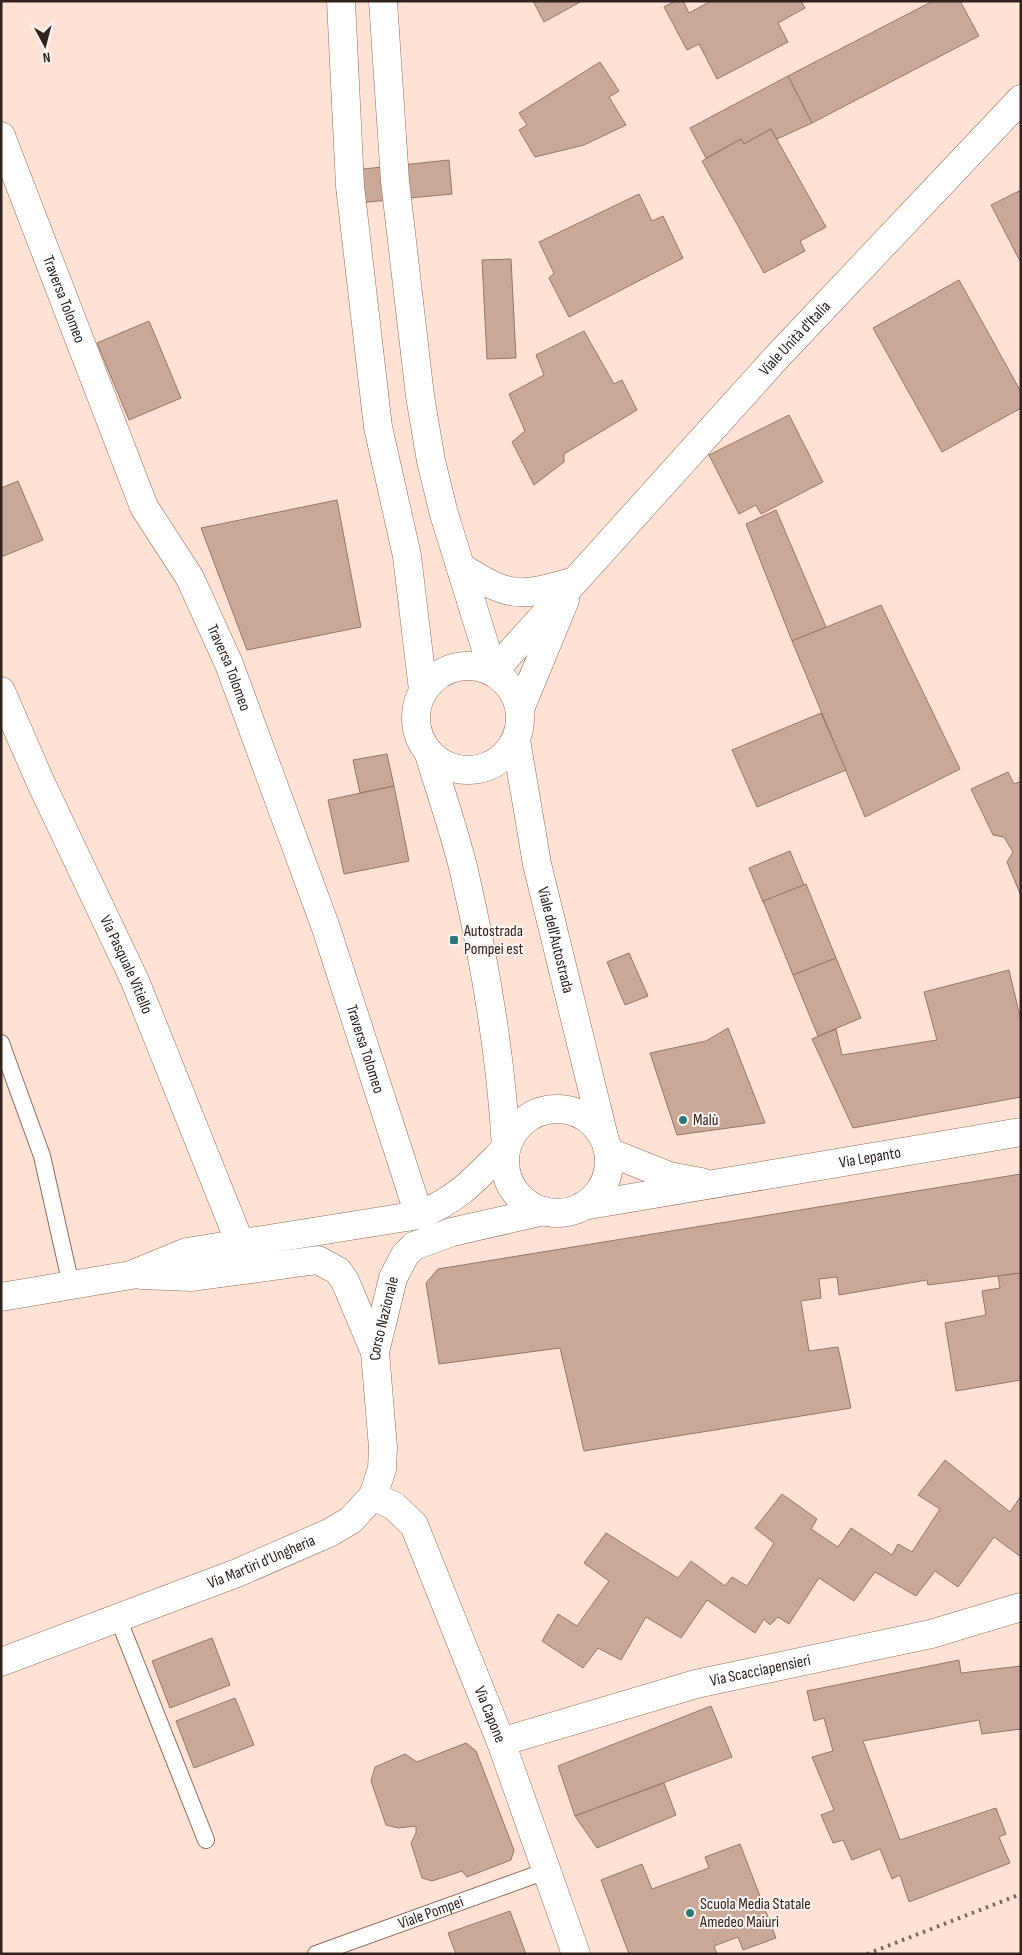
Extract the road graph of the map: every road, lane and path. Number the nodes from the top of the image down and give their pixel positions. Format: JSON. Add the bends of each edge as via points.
{"nodes":[{"id":1,"x":340,"y":1,"type":"edge"},
{"id":2,"x":383,"y":1,"type":"edge"},
{"id":3,"x":1021,"y":98,"type":"edge"},
{"id":4,"x":1,"y":136,"type":"edge"},
{"id":5,"x":461,"y":567,"type":"junction"},
{"id":6,"x":572,"y":582,"type":"junction"},
{"id":7,"x":493,"y":672,"type":"junction"},
{"id":8,"x":423,"y":690,"type":"junction"},
{"id":9,"x":1,"y":691,"type":"edge"},
{"id":10,"x":520,"y":709,"type":"junction"},
{"id":11,"x":516,"y":740,"type":"junction"},
{"id":12,"x":428,"y":751,"type":"junction"},
{"id":13,"x":1,"y":1043,"type":"edge"},
{"id":14,"x":1021,"y":1132,"type":"edge"},
{"id":15,"x":606,"y":1144,"type":"junction"},
{"id":16,"x":506,"y":1148,"type":"junction"},
{"id":17,"x":720,"y":1185,"type":"junction"},
{"id":18,"x":583,"y":1206,"type":"junction"},
{"id":19,"x":544,"y":1211,"type":"junction"},
{"id":20,"x":419,"y":1215,"type":"junction"},
{"id":21,"x":240,"y":1243,"type":"junction"},
{"id":22,"x":132,"y":1275,"type":"junction"},
{"id":23,"x":71,"y":1285,"type":"junction"},
{"id":24,"x":1,"y":1297,"type":"edge"},
{"id":25,"x":375,"y":1352,"type":"junction"},
{"id":26,"x":373,"y":1496,"type":"junction"},
{"id":27,"x":1021,"y":1607,"type":"edge"},
{"id":28,"x":118,"y":1618,"type":"junction"},
{"id":29,"x":1,"y":1662,"type":"edge"},
{"id":30,"x":500,"y":1742,"type":"junction"},
{"id":31,"x":206,"y":1840,"type":"dead end"},
{"id":32,"x":546,"y":1871,"type":"junction"},
{"id":33,"x":316,"y":1954,"type":"edge"},
{"id":34,"x":576,"y":1954,"type":"edge"}],
"edges":[{"from":1,"to":8,"type":"main road","via":[[350,186],[378,427],[407,556]]},
{"from":2,"to":5,"type":"main road","via":[[395,181],[420,396],[431,461]]},
{"from":3,"to":6,"type":"main road","name":"Viale Unità d'Italia"},
{"from":4,"to":20,"type":"main road","name":"Traversa Tolomeo","via":[[144,508],[190,578],[229,664],[326,928]]},
{"from":5,"to":6,"type":"main road","via":[[499,590],[522,594]]},
{"from":5,"to":7,"type":"main road"},
{"from":6,"to":7,"type":"main road","name":"Viale Unità d'Italia"},
{"from":6,"to":10,"type":"main road","name":"Viale Unità d'Italia"},
{"from":7,"to":8,"type":"main road","via":[[479,666],[447,669]]},
{"from":7,"to":10,"type":"main road","via":[[506,681],[516,695]]},
{"from":8,"to":12,"type":"main road","via":[[417,705],[416,721],[419,737]]},
{"from":9,"to":21,"type":"main road","name":"Via Pasquale Vitiello","via":[[135,981]]},
{"from":10,"to":11,"type":"main road"},
{"from":11,"to":12,"type":"main road","via":[[494,763],[468,770],[455,769],[440,762]]},
{"from":11,"to":15,"type":"main road","name":"Viale dell'Autostrada","via":[[537,864]]},
{"from":12,"to":16,"type":"main road","via":[[463,869],[479,946],[498,1049]]},
{"from":13,"to":23,"type":"lane","via":[[42,1156]]},
{"from":14,"to":17,"type":"main road","name":"Via Lepanto"},
{"from":15,"to":16,"type":"main road","via":[[595,1124],[582,1114],[551,1108],[522,1121]]},
{"from":15,"to":17,"type":"main road","name":"Via Lepanto","via":[[669,1176]]},
{"from":15,"to":18,"type":"main road","via":[[609,1168],[605,1183]]},
{"from":16,"to":19,"type":"main road","via":[[504,1164],[512,1187],[529,1205]]},
{"from":16,"to":20,"type":"main road","name":"Corso Nazionale","via":[[460,1194]]},
{"from":17,"to":18,"type":"main road","name":"Via Lepanto"},
{"from":18,"to":19,"type":"main road","via":[[557,1213]]},
{"from":19,"to":25,"type":"main road","name":"Corso Nazionale","via":[[452,1232],[414,1246],[404,1255],[393,1278]]},
{"from":20,"to":21,"type":"main road","name":"Corso Nazionale"},
{"from":21,"to":22,"type":"main road","name":"Corso Nazionale","via":[[187,1252]]},
{"from":22,"to":23,"type":"main road","name":"Corso Nazionale"},
{"from":22,"to":25,"type":"main road","name":"Corso Nazionale","via":[[192,1277],[318,1260],[338,1271],[345,1281]]},
{"from":23,"to":24,"type":"main road","name":"Corso Nazionale"},
{"from":25,"to":26,"type":"main road","name":"Via Martiri d'Ungheria","via":[[384,1448],[382,1469]]},
{"from":26,"to":28,"type":"main road","name":"Via Martiri d'Ungheria","via":[[351,1520],[329,1533],[237,1573]]},
{"from":26,"to":30,"type":"main road","name":"Via Capone","via":[[394,1506],[414,1525]]},
{"from":27,"to":30,"type":"main road","name":"Via Scacciapensieri","via":[[931,1634],[696,1684]]},
{"from":28,"to":29,"type":"main road","name":"Via Martiri d'Ungheria"},
{"from":28,"to":31,"type":"lane"},
{"from":30,"to":32,"type":"main road","name":"Via Capone"},
{"from":32,"to":33,"type":"lane","name":"Viale Pompei"},
{"from":32,"to":34,"type":"main road","name":"Via Capone"}]}
